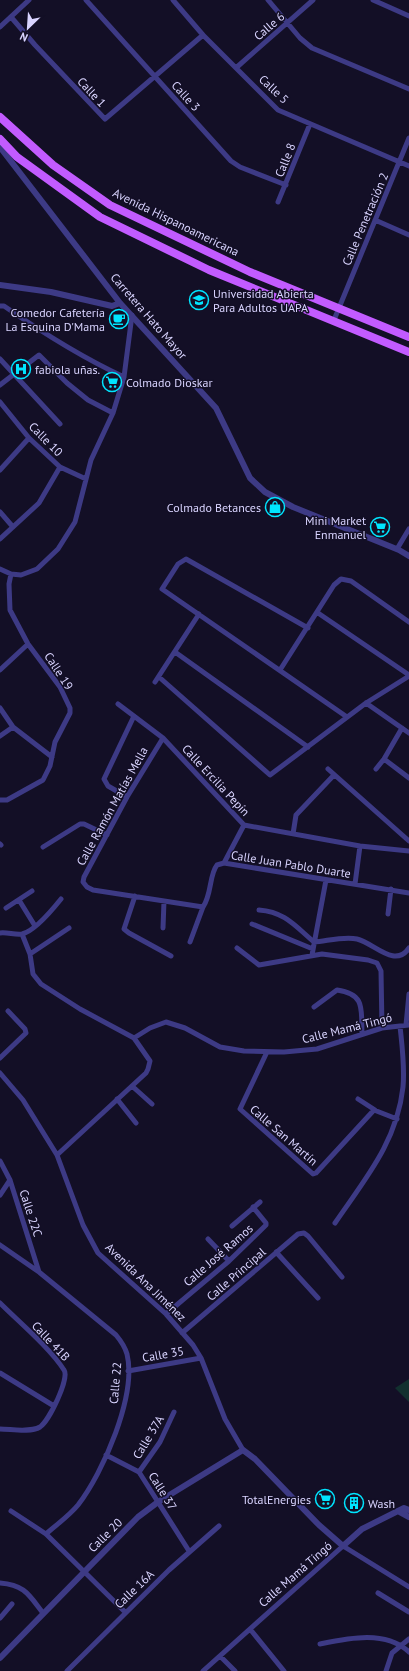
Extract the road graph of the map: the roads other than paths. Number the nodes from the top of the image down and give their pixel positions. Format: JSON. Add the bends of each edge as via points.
{"nodes":[{"id":1,"x":29,"y":0,"type":"edge"},
{"id":2,"x":86,"y":0,"type":"edge"},
{"id":3,"x":173,"y":0,"type":"edge"},
{"id":4,"x":268,"y":0,"type":"edge"},
{"id":5,"x":313,"y":0,"type":"edge"},
{"id":6,"x":373,"y":0,"type":"edge"},
{"id":7,"x":409,"y":16,"type":"edge"},
{"id":8,"x":11,"y":17,"type":"junction"},
{"id":9,"x":288,"y":22,"type":"junction"},
{"id":10,"x":0,"y":27,"type":"edge"},
{"id":11,"x":204,"y":35,"type":"junction"},
{"id":12,"x":237,"y":67,"type":"junction"},
{"id":13,"x":155,"y":77,"type":"junction"},
{"id":14,"x":409,"y":89,"type":"edge"},
{"id":15,"x":0,"y":117,"type":"edge"},
{"id":16,"x":310,"y":124,"type":"junction"},
{"id":17,"x":409,"y":138,"type":"edge"},
{"id":18,"x":0,"y":139,"type":"edge"},
{"id":19,"x":0,"y":147,"type":"edge"},
{"id":20,"x":399,"y":162,"type":"junction"},
{"id":21,"x":409,"y":166,"type":"edge"},
{"id":22,"x":286,"y":185,"type":"junction"},
{"id":23,"x":278,"y":202,"type":"dead end"},
{"id":24,"x":375,"y":220,"type":"junction"},
{"id":25,"x":409,"y":235,"type":"edge"},
{"id":26,"x":0,"y":285,"type":"edge"},
{"id":27,"x":120,"y":303,"type":"junction"},
{"id":28,"x":1,"y":305,"type":"edge"},
{"id":29,"x":338,"y":308,"type":"junction"},
{"id":30,"x":132,"y":315,"type":"junction"},
{"id":31,"x":334,"y":320,"type":"junction"},
{"id":32,"x":409,"y":337,"type":"edge"},
{"id":33,"x":409,"y":352,"type":"edge"},
{"id":34,"x":0,"y":359,"type":"edge"},
{"id":35,"x":13,"y":374,"type":"junction"},
{"id":36,"x":124,"y":377,"type":"junction"},
{"id":37,"x":0,"y":385,"type":"edge"},
{"id":38,"x":0,"y":402,"type":"edge"},
{"id":39,"x":113,"y":413,"type":"junction"},
{"id":40,"x":60,"y":424,"type":"dead end"},
{"id":41,"x":29,"y":438,"type":"junction"},
{"id":42,"x":60,"y":467,"type":"junction"},
{"id":43,"x":0,"y":470,"type":"edge"},
{"id":44,"x":86,"y":479,"type":"junction"},
{"id":45,"x":0,"y":512,"type":"edge"},
{"id":46,"x":13,"y":527,"type":"junction"},
{"id":47,"x":409,"y":529,"type":"edge"},
{"id":48,"x":0,"y":538,"type":"edge"},
{"id":49,"x":397,"y":549,"type":"junction"},
{"id":50,"x":409,"y":556,"type":"edge"},
{"id":51,"x":0,"y":569,"type":"edge"},
{"id":52,"x":11,"y":574,"type":"junction"},
{"id":53,"x":318,"y":613,"type":"junction"},
{"id":54,"x":199,"y":614,"type":"junction"},
{"id":55,"x":409,"y":622,"type":"edge"},
{"id":56,"x":308,"y":628,"type":"junction"},
{"id":57,"x":28,"y":644,"type":"junction"},
{"id":58,"x":175,"y":652,"type":"junction"},
{"id":59,"x":0,"y":670,"type":"edge"},
{"id":60,"x":280,"y":670,"type":"junction"},
{"id":61,"x":409,"y":676,"type":"edge"},
{"id":62,"x":159,"y":677,"type":"junction"},
{"id":63,"x":155,"y":682,"type":"dead end"},
{"id":64,"x":366,"y":703,"type":"junction"},
{"id":65,"x":118,"y":704,"type":"dead end"},
{"id":66,"x":0,"y":708,"type":"edge"},
{"id":67,"x":134,"y":716,"type":"junction"},
{"id":68,"x":347,"y":717,"type":"junction"},
{"id":69,"x":14,"y":727,"type":"junction"},
{"id":70,"x":402,"y":728,"type":"junction"},
{"id":71,"x":409,"y":732,"type":"edge"},
{"id":72,"x":0,"y":736,"type":"edge"},
{"id":73,"x":163,"y":738,"type":"junction"},
{"id":74,"x":308,"y":747,"type":"junction"},
{"id":75,"x":52,"y":757,"type":"junction"},
{"id":76,"x":384,"y":759,"type":"junction"},
{"id":77,"x":328,"y":769,"type":"dead end"},
{"id":78,"x":376,"y":769,"type":"dead end"},
{"id":79,"x":334,"y":775,"type":"junction"},
{"id":80,"x":409,"y":778,"type":"edge"},
{"id":81,"x":127,"y":797,"type":"junction"},
{"id":82,"x":0,"y":800,"type":"edge"},
{"id":83,"x":244,"y":825,"type":"junction"},
{"id":84,"x":293,"y":834,"type":"junction"},
{"id":85,"x":107,"y":835,"type":"junction"},
{"id":86,"x":409,"y":841,"type":"edge"},
{"id":87,"x":360,"y":846,"type":"junction"},
{"id":88,"x":43,"y":847,"type":"dead end"},
{"id":89,"x":409,"y":851,"type":"edge"},
{"id":90,"x":224,"y":863,"type":"junction"},
{"id":91,"x":326,"y":880,"type":"junction"},
{"id":92,"x":355,"y":884,"type":"junction"},
{"id":93,"x":391,"y":889,"type":"junction"},
{"id":94,"x":32,"y":891,"type":"dead end"},
{"id":95,"x":409,"y":893,"type":"edge"},
{"id":96,"x":135,"y":896,"type":"junction"},
{"id":97,"x":61,"y":899,"type":"dead end"},
{"id":98,"x":19,"y":900,"type":"junction"},
{"id":99,"x":164,"y":901,"type":"junction"},
{"id":100,"x":203,"y":907,"type":"junction"},
{"id":101,"x":6,"y":908,"type":"dead end"},
{"id":102,"x":259,"y":910,"type":"dead end"},
{"id":103,"x":388,"y":914,"type":"dead end"},
{"id":104,"x":252,"y":924,"type":"dead end"},
{"id":105,"x":35,"y":926,"type":"junction"},
{"id":106,"x":69,"y":928,"type":"dead end"},
{"id":107,"x":163,"y":928,"type":"dead end"},
{"id":108,"x":0,"y":933,"type":"edge"},
{"id":109,"x":22,"y":934,"type":"junction"},
{"id":110,"x":190,"y":942,"type":"dead end"},
{"id":111,"x":314,"y":942,"type":"junction"},
{"id":112,"x":237,"y":948,"type":"dead end"},
{"id":113,"x":409,"y":948,"type":"edge"},
{"id":114,"x":313,"y":949,"type":"junction"},
{"id":115,"x":30,"y":954,"type":"junction"},
{"id":116,"x":312,"y":955,"type":"junction"},
{"id":117,"x":171,"y":956,"type":"dead end"},
{"id":118,"x":409,"y":994,"type":"edge"},
{"id":119,"x":314,"y":1007,"type":"dead end"},
{"id":120,"x":8,"y":1011,"type":"dead end"},
{"id":121,"x":405,"y":1026,"type":"edge"},
{"id":122,"x":382,"y":1028,"type":"junction"},
{"id":123,"x":362,"y":1034,"type":"junction"},
{"id":124,"x":134,"y":1038,"type":"junction"},
{"id":125,"x":267,"y":1052,"type":"junction"},
{"id":126,"x":0,"y":1058,"type":"edge"},
{"id":127,"x":406,"y":1070,"type":"edge"},
{"id":128,"x":0,"y":1073,"type":"edge"},
{"id":129,"x":132,"y":1086,"type":"junction"},
{"id":130,"x":117,"y":1099,"type":"junction"},
{"id":131,"x":358,"y":1100,"type":"dead end"},
{"id":132,"x":152,"y":1104,"type":"dead end"},
{"id":133,"x":375,"y":1110,"type":"junction"},
{"id":134,"x":397,"y":1119,"type":"junction"},
{"id":135,"x":136,"y":1123,"type":"dead end"},
{"id":136,"x":57,"y":1155,"type":"junction"},
{"id":137,"x":0,"y":1161,"type":"edge"},
{"id":138,"x":10,"y":1180,"type":"junction"},
{"id":139,"x":0,"y":1195,"type":"edge"},
{"id":140,"x":260,"y":1202,"type":"dead end"},
{"id":141,"x":253,"y":1207,"type":"junction"},
{"id":142,"x":335,"y":1223,"type":"dead end"},
{"id":143,"x":232,"y":1226,"type":"dead end"},
{"id":144,"x":208,"y":1239,"type":"dead end"},
{"id":145,"x":0,"y":1245,"type":"edge"},
{"id":146,"x":276,"y":1252,"type":"junction"},
{"id":147,"x":228,"y":1261,"type":"junction"},
{"id":148,"x":39,"y":1272,"type":"junction"},
{"id":149,"x":342,"y":1276,"type":"dead end"},
{"id":150,"x":318,"y":1298,"type":"dead end"},
{"id":151,"x":0,"y":1303,"type":"edge"},
{"id":152,"x":166,"y":1314,"type":"junction"},
{"id":153,"x":182,"y":1333,"type":"junction"},
{"id":154,"x":201,"y":1358,"type":"junction"},
{"id":155,"x":128,"y":1371,"type":"junction"},
{"id":156,"x":0,"y":1373,"type":"edge"},
{"id":157,"x":54,"y":1406,"type":"junction"},
{"id":158,"x":174,"y":1412,"type":"dead end"},
{"id":159,"x":0,"y":1429,"type":"edge"},
{"id":160,"x":243,"y":1450,"type":"junction"},
{"id":161,"x":106,"y":1455,"type":"junction"},
{"id":162,"x":139,"y":1472,"type":"junction"},
{"id":163,"x":158,"y":1502,"type":"junction"},
{"id":164,"x":407,"y":1507,"type":"edge"},
{"id":165,"x":11,"y":1511,"type":"dead end"},
{"id":166,"x":398,"y":1511,"type":"junction"},
{"id":167,"x":409,"y":1517,"type":"edge"},
{"id":168,"x":219,"y":1526,"type":"dead end"},
{"id":169,"x":46,"y":1534,"type":"junction"},
{"id":170,"x":343,"y":1546,"type":"junction"},
{"id":171,"x":189,"y":1551,"type":"junction"},
{"id":172,"x":84,"y":1572,"type":"junction"},
{"id":173,"x":0,"y":1583,"type":"edge"},
{"id":174,"x":409,"y":1587,"type":"edge"},
{"id":175,"x":378,"y":1593,"type":"dead end"},
{"id":176,"x":12,"y":1604,"type":"dead end"},
{"id":177,"x":125,"y":1612,"type":"junction"},
{"id":178,"x":409,"y":1612,"type":"edge"},
{"id":179,"x":43,"y":1613,"type":"junction"},
{"id":180,"x":0,"y":1618,"type":"edge"},
{"id":181,"x":250,"y":1629,"type":"junction"},
{"id":182,"x":409,"y":1639,"type":"edge"},
{"id":183,"x":320,"y":1644,"type":"dead end"},
{"id":184,"x":402,"y":1645,"type":"junction"},
{"id":185,"x":409,"y":1652,"type":"edge"},
{"id":186,"x":220,"y":1656,"type":"junction"},
{"id":187,"x":0,"y":1658,"type":"edge"},
{"id":188,"x":66,"y":1671,"type":"edge"},
{"id":189,"x":203,"y":1671,"type":"edge"},
{"id":190,"x":235,"y":1671,"type":"edge"},
{"id":191,"x":284,"y":1671,"type":"edge"},
{"id":192,"x":386,"y":1671,"type":"edge"}],
"edges":[{"from":1,"to":8,"type":"street"},
{"from":2,"to":13,"type":"street","name":"Calle 3"},
{"from":3,"to":11,"type":"street","name":"Calle 5"},
{"from":4,"to":9,"type":"street"},
{"from":5,"to":9,"type":"street","name":"Calle 6"},
{"from":6,"to":7,"type":"street"},
{"from":8,"to":10,"type":"street"},
{"from":8,"to":13,"type":"street","name":"Calle 1","via":[[106,119]]},
{"from":9,"to":12,"type":"street","name":"Calle 6"},
{"from":9,"to":14,"type":"street","via":[[300,38],[312,48]]},
{"from":11,"to":12,"type":"street","name":"Calle 5"},
{"from":11,"to":13,"type":"street","name":"Calle 1"},
{"from":12,"to":16,"type":"street","name":"Calle 5","via":[[274,107]]},
{"from":13,"to":22,"type":"street","name":"Calle 3","via":[[235,164]]},
{"from":15,"to":29,"type":"main road","name":"Avenida Hispanoamericana","via":[[53,165],[110,205],[250,272]]},
{"from":16,"to":20,"type":"street","name":"Calle 5"},
{"from":16,"to":22,"type":"street","name":"Calle 8"},
{"from":17,"to":20,"type":"street","name":"Calle Penetración 2"},
{"from":18,"to":31,"type":"main road","via":[[17,156],[100,217],[208,270]]},
{"from":19,"to":27,"type":"street","name":"Carretera Hato Mayor"},
{"from":20,"to":21,"type":"street","name":"Calle 5"},
{"from":20,"to":24,"type":"street","name":"Calle Penetración 2"},
{"from":22,"to":23,"type":"street","name":"Calle 8"},
{"from":24,"to":25,"type":"street"},
{"from":24,"to":29,"type":"street","name":"Calle Penetración 2"},
{"from":26,"to":27,"type":"street","via":[[52,292],[112,306]]},
{"from":27,"to":30,"type":"street","name":"Carretera Hato Mayor"},
{"from":28,"to":36,"type":"street","via":[[91,362]]},
{"from":29,"to":31,"type":"street"},
{"from":29,"to":32,"type":"main road","name":"Avenida Hispanoamericana"},
{"from":30,"to":36,"type":"street"},
{"from":30,"to":49,"type":"street","name":"Carretera Hato Mayor","via":[[216,408],[250,478],[265,492]]},
{"from":31,"to":33,"type":"main road"},
{"from":34,"to":35,"type":"street"},
{"from":35,"to":37,"type":"street"},
{"from":35,"to":39,"type":"street","via":[[36,355],[41,356],[88,400]]},
{"from":35,"to":40,"type":"street"},
{"from":36,"to":39,"type":"street"},
{"from":38,"to":41,"type":"street","name":"Calle 10"},
{"from":39,"to":44,"type":"street","via":[[90,460]]},
{"from":41,"to":42,"type":"street","name":"Calle 10"},
{"from":41,"to":43,"type":"street"},
{"from":42,"to":44,"type":"street","name":"Calle 10"},
{"from":42,"to":46,"type":"street","via":[[39,503]]},
{"from":44,"to":52,"type":"street","via":[[75,522],[58,549],[37,569],[21,575]]},
{"from":45,"to":46,"type":"street"},
{"from":46,"to":48,"type":"street"},
{"from":47,"to":49,"type":"street"},
{"from":49,"to":50,"type":"street","name":"Carretera Hato Mayor"},
{"from":51,"to":52,"type":"street"},
{"from":52,"to":57,"type":"street","name":"Calle 19","via":[[10,610]]},
{"from":53,"to":55,"type":"street","via":[[334,585],[341,579],[351,581]]},
{"from":53,"to":56,"type":"street"},
{"from":53,"to":61,"type":"street"},
{"from":54,"to":56,"type":"street","via":[[162,589],[178,564],[186,559]]},
{"from":54,"to":58,"type":"street"},
{"from":54,"to":60,"type":"street"},
{"from":56,"to":60,"type":"street"},
{"from":57,"to":59,"type":"street"},
{"from":57,"to":75,"type":"street","name":"Calle 19","via":[[60,687],[70,708],[69,717],[55,742]]},
{"from":58,"to":62,"type":"street"},
{"from":58,"to":74,"type":"street"},
{"from":60,"to":68,"type":"street"},
{"from":61,"to":64,"type":"street"},
{"from":62,"to":63,"type":"street"},
{"from":62,"to":74,"type":"street","via":[[270,775]]},
{"from":64,"to":68,"type":"street"},
{"from":64,"to":70,"type":"street"},
{"from":65,"to":67,"type":"street","name":"Calle Ercilia Pepín"},
{"from":66,"to":69,"type":"street"},
{"from":67,"to":73,"type":"street","name":"Calle Ercilia Pepín"},
{"from":67,"to":81,"type":"street","via":[[104,779],[108,786]]},
{"from":68,"to":74,"type":"street"},
{"from":69,"to":72,"type":"street"},
{"from":69,"to":75,"type":"street"},
{"from":70,"to":71,"type":"street"},
{"from":70,"to":76,"type":"street"},
{"from":73,"to":81,"type":"street","name":"Calle Ramón Matías Mella"},
{"from":73,"to":83,"type":"street","name":"Calle Ercilia Pepín"},
{"from":75,"to":82,"type":"street","name":"Calle 19","via":[[43,780],[8,800]]},
{"from":76,"to":78,"type":"street"},
{"from":76,"to":80,"type":"street"},
{"from":77,"to":79,"type":"street"},
{"from":79,"to":84,"type":"street","via":[[296,815]]},
{"from":79,"to":86,"type":"street"},
{"from":81,"to":85,"type":"street","name":"Calle Ramón Matías Mella"},
{"from":83,"to":84,"type":"street","name":"Calle Ercilia Pepín"},
{"from":83,"to":90,"type":"street"},
{"from":84,"to":87,"type":"street","name":"Calle Ercilia Pepín"},
{"from":85,"to":88,"type":"street","via":[[80,824]]},
{"from":85,"to":96,"type":"street","name":"Calle Ramón Matías Mella","via":[[84,877],[85,885],[94,890]]},
{"from":87,"to":89,"type":"street","name":"Calle Ercilia Pepín"},
{"from":87,"to":92,"type":"street"},
{"from":90,"to":91,"type":"street","name":"Calle Juan Pablo Duarte"},
{"from":90,"to":100,"type":"street","name":"Calle Juan Pablo Duarte","via":[[214,870],[209,897]]},
{"from":91,"to":92,"type":"street","name":"Calle Juan Pablo Duarte"},
{"from":91,"to":111,"type":"street"},
{"from":92,"to":93,"type":"street","name":"Calle Juan Pablo Duarte"},
{"from":93,"to":95,"type":"street","name":"Calle Juan Pablo Duarte"},
{"from":93,"to":103,"type":"street"},
{"from":94,"to":98,"type":"street"},
{"from":96,"to":99,"type":"street"},
{"from":96,"to":117,"type":"street","via":[[124,929]]},
{"from":97,"to":105,"type":"street"},
{"from":98,"to":101,"type":"street"},
{"from":98,"to":105,"type":"street"},
{"from":99,"to":100,"type":"street"},
{"from":99,"to":107,"type":"street"},
{"from":100,"to":110,"type":"street","name":"Calle Juan Pablo Duarte"},
{"from":102,"to":111,"type":"street","via":[[282,915]]},
{"from":104,"to":114,"type":"street"},
{"from":105,"to":109,"type":"street"},
{"from":106,"to":115,"type":"street"},
{"from":108,"to":109,"type":"street"},
{"from":109,"to":115,"type":"street"},
{"from":111,"to":113,"type":"street","via":[[357,939],[394,956],[402,955]]},
{"from":111,"to":114,"type":"street"},
{"from":112,"to":116,"type":"street","via":[[259,965]]},
{"from":114,"to":116,"type":"street"},
{"from":115,"to":124,"type":"street","via":[[33,974],[42,984],[80,1009]]},
{"from":116,"to":122,"type":"street","via":[[330,955],[377,963],[380,971]]},
{"from":118,"to":121,"type":"street"},
{"from":119,"to":123,"type":"street","via":[[337,990],[352,994],[360,1004]]},
{"from":120,"to":126,"type":"street","via":[[26,1033]]},
{"from":121,"to":122,"type":"street","name":"Calle Mamá Tingó"},
{"from":121,"to":127,"type":"street"},
{"from":122,"to":123,"type":"street","name":"Calle Mamá Tingó"},
{"from":123,"to":125,"type":"street","name":"Calle Mamá Tingó","via":[[317,1049]]},
{"from":124,"to":125,"type":"street","name":"Calle Mamá Tingó","via":[[166,1022],[185,1028],[216,1046]]},
{"from":124,"to":129,"type":"street","via":[[147,1056],[149,1065],[146,1073]]},
{"from":125,"to":133,"type":"street","name":"Calle San Martín","via":[[240,1109],[313,1174]]},
{"from":127,"to":134,"type":"street"},
{"from":128,"to":136,"type":"street","name":"Avenida Ana Jiménez","via":[[23,1100]]},
{"from":129,"to":130,"type":"street"},
{"from":129,"to":132,"type":"street"},
{"from":130,"to":135,"type":"street"},
{"from":130,"to":136,"type":"street"},
{"from":131,"to":133,"type":"street"},
{"from":133,"to":134,"type":"street"},
{"from":134,"to":142,"type":"street","via":[[382,1155]]},
{"from":136,"to":152,"type":"street","name":"Avenida Ana Jiménez","via":[[83,1225],[98,1253]]},
{"from":137,"to":138,"type":"street","name":"Calle 22C"},
{"from":138,"to":139,"type":"street"},
{"from":138,"to":148,"type":"street","name":"Calle 22C"},
{"from":140,"to":141,"type":"street"},
{"from":141,"to":143,"type":"street"},
{"from":141,"to":147,"type":"street","name":"Calle José Ramos","via":[[266,1225]]},
{"from":144,"to":147,"type":"street"},
{"from":145,"to":148,"type":"street","name":"Calle 22"},
{"from":146,"to":149,"type":"street","name":"Calle Principal","via":[[298,1234],[304,1233]]},
{"from":146,"to":150,"type":"street"},
{"from":146,"to":153,"type":"street","name":"Calle Principal"},
{"from":147,"to":152,"type":"street","name":"Calle José Ramos"},
{"from":148,"to":155,"type":"street","name":"Calle 22","via":[[116,1335],[127,1354]]},
{"from":151,"to":157,"type":"street","name":"Calle 41B","via":[[65,1370],[66,1376]]},
{"from":152,"to":153,"type":"street","name":"Avenida Ana Jiménez"},
{"from":153,"to":154,"type":"street","name":"Avenida Ana Jiménez"},
{"from":154,"to":155,"type":"street","name":"Calle 35"},
{"from":154,"to":160,"type":"street","name":"Avenida Ana Jiménez","via":[[225,1419]]},
{"from":155,"to":161,"type":"street","name":"Calle 22","via":[[120,1420]]},
{"from":156,"to":157,"type":"street"},
{"from":157,"to":159,"type":"street","name":"Calle 41B","via":[[39,1427]]},
{"from":158,"to":162,"type":"street","name":"Calle 37A","via":[[160,1442]]},
{"from":160,"to":163,"type":"street","name":"Calle 20"},
{"from":160,"to":170,"type":"street","name":"Avenida Ana Jiménez","via":[[255,1458],[319,1525]]},
{"from":161,"to":162,"type":"street","name":"Calle 37"},
{"from":161,"to":169,"type":"street","name":"Calle 22","via":[[92,1484],[77,1506]]},
{"from":162,"to":163,"type":"street","name":"Calle 37"},
{"from":163,"to":171,"type":"street","name":"Calle 37"},
{"from":163,"to":172,"type":"street","name":"Calle 20","via":[[138,1517]]},
{"from":164,"to":166,"type":"street","name":"Calle Mamá Tingó"},
{"from":165,"to":169,"type":"street"},
{"from":166,"to":167,"type":"street"},
{"from":166,"to":170,"type":"street","name":"Calle Mamá Tingó","via":[[362,1529]]},
{"from":168,"to":171,"type":"street","name":"Calle 16A"},
{"from":169,"to":172,"type":"street"},
{"from":170,"to":174,"type":"street"},
{"from":170,"to":181,"type":"street","name":"Calle Mamá Tingó"},
{"from":171,"to":177,"type":"street","name":"Calle 16A"},
{"from":172,"to":177,"type":"street"},
{"from":172,"to":179,"type":"street","name":"Calle 20"},
{"from":173,"to":179,"type":"street","via":[[19,1586],[26,1590]]},
{"from":175,"to":178,"type":"street"},
{"from":176,"to":180,"type":"street"},
{"from":177,"to":188,"type":"street","name":"Calle 16A"},
{"from":179,"to":187,"type":"street","name":"Calle 20"},
{"from":181,"to":186,"type":"street","name":"Calle Mamá Tingó"},
{"from":181,"to":191,"type":"street"},
{"from":182,"to":184,"type":"street"},
{"from":183,"to":184,"type":"street","via":[[358,1637],[383,1639]]},
{"from":184,"to":185,"type":"street"},
{"from":184,"to":192,"type":"street","via":[[392,1653]]},
{"from":186,"to":189,"type":"street","name":"Calle Mamá Tingó"},
{"from":186,"to":190,"type":"street"}]}
